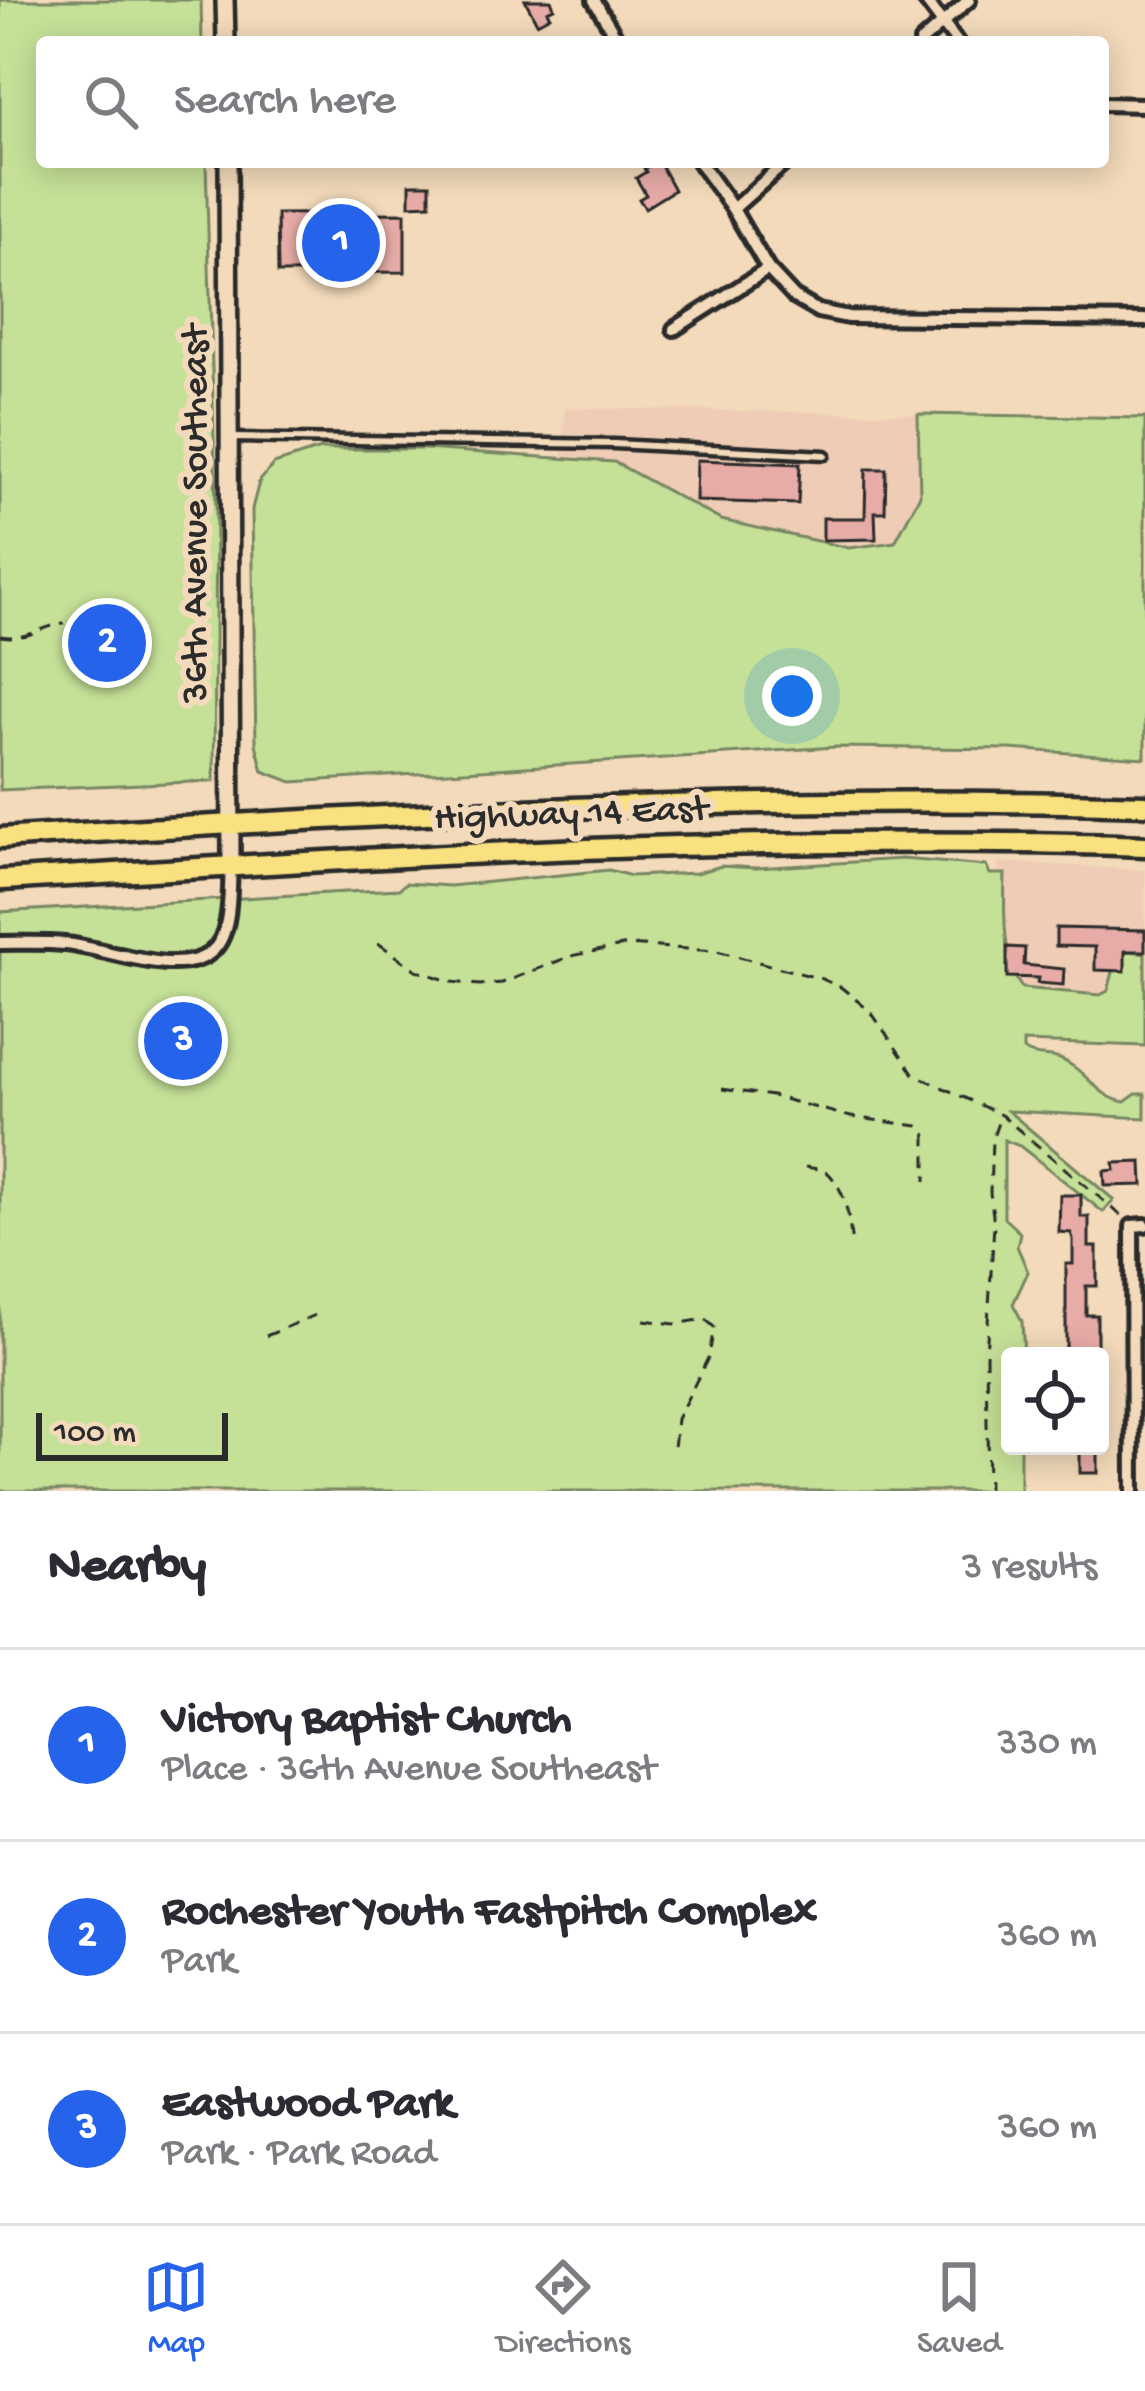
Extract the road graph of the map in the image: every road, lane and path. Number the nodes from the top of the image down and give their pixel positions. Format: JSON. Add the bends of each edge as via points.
{"nodes":[{"id":1,"x":225,"y":0,"type":"edge"},
{"id":2,"x":594,"y":0,"type":"edge"},
{"id":3,"x":925,"y":0,"type":"edge"},
{"id":4,"x":969,"y":0,"type":"edge"},
{"id":5,"x":943,"y":23,"type":"junction"},
{"id":6,"x":226,"y":36,"type":"edge"},
{"id":7,"x":615,"y":36,"type":"edge"},
{"id":8,"x":929,"y":36,"type":"edge"},
{"id":9,"x":953,"y":36,"type":"edge"},
{"id":10,"x":1109,"y":104,"type":"edge"},
{"id":11,"x":1145,"y":104,"type":"edge"},
{"id":12,"x":228,"y":168,"type":"edge"},
{"id":13,"x":703,"y":168,"type":"edge"},
{"id":14,"x":779,"y":168,"type":"edge"},
{"id":15,"x":734,"y":209,"type":"junction"},
{"id":16,"x":768,"y":269,"type":"junction"},
{"id":17,"x":1145,"y":320,"type":"edge"},
{"id":18,"x":674,"y":329,"type":"dead end"},
{"id":19,"x":231,"y":437,"type":"junction"},
{"id":20,"x":825,"y":455,"type":"dead end"},
{"id":21,"x":65,"y":624,"type":"dead end"},
{"id":22,"x":0,"y":635,"type":"edge"},
{"id":23,"x":1145,"y":805,"type":"edge"},
{"id":24,"x":232,"y":824,"type":"junction"},
{"id":25,"x":0,"y":838,"type":"edge"},
{"id":26,"x":1145,"y":846,"type":"edge"},
{"id":27,"x":231,"y":865,"type":"junction"},
{"id":28,"x":0,"y":880,"type":"edge"},
{"id":29,"x":0,"y":943,"type":"edge"},
{"id":30,"x":378,"y":943,"type":"dead end"},
{"id":31,"x":722,"y":1089,"type":"dead end"},
{"id":32,"x":1000,"y":1115,"type":"junction"},
{"id":33,"x":806,"y":1167,"type":"dead end"},
{"id":34,"x":926,"y":1181,"type":"dead end"},
{"id":35,"x":1114,"y":1209,"type":"dead end"},
{"id":36,"x":1145,"y":1226,"type":"edge"},
{"id":37,"x":851,"y":1247,"type":"dead end"},
{"id":38,"x":315,"y":1315,"type":"dead end"},
{"id":39,"x":644,"y":1319,"type":"dead end"},
{"id":40,"x":266,"y":1336,"type":"dead end"},
{"id":41,"x":674,"y":1448,"type":"dead end"},
{"id":42,"x":988,"y":1491,"type":"edge"},
{"id":43,"x":1133,"y":1491,"type":"edge"}],
"edges":[{"from":1,"to":6,"type":"street"},
{"from":2,"to":7,"type":"street"},
{"from":3,"to":5,"type":"street"},
{"from":4,"to":5,"type":"street"},
{"from":5,"to":8,"type":"street"},
{"from":5,"to":9,"type":"street"},
{"from":10,"to":11,"type":"street"},
{"from":12,"to":19,"type":"street","name":"36th Avenue Southeast"},
{"from":13,"to":15,"type":"street"},
{"from":14,"to":15,"type":"street"},
{"from":15,"to":16,"type":"street"},
{"from":16,"to":17,"type":"street","via":[[794,297],[848,317]]},
{"from":16,"to":18,"type":"street"},
{"from":19,"to":20,"type":"lane"},
{"from":19,"to":24,"type":"street","name":"36th Avenue Southeast"},
{"from":21,"to":22,"type":"path","via":[[30,637]]},
{"from":23,"to":24,"type":"main road","name":"Highway 14 East","via":[[718,803]]},
{"from":24,"to":25,"type":"main road","name":"Highway 14 East"},
{"from":24,"to":27,"type":"street","name":"36th Avenue Southeast"},
{"from":26,"to":27,"type":"main road","name":"Highway 14 East","via":[[692,844]]},
{"from":27,"to":28,"type":"main road","name":"Highway 14 East"},
{"from":27,"to":29,"type":"street","via":[[224,932],[214,950],[193,961]]},
{"from":30,"to":32,"type":"path","via":[[416,970],[480,985],[627,945],[745,956],[842,988],[872,1012],[914,1073]]},
{"from":31,"to":34,"type":"path","via":[[918,1126],[926,1135]]},
{"from":32,"to":35,"type":"path"},
{"from":32,"to":42,"type":"path","via":[[990,1192]]},
{"from":33,"to":37,"type":"path","via":[[825,1170],[837,1184]]},
{"from":36,"to":43,"type":"street","via":[[1132,1226]]},
{"from":38,"to":40,"type":"path"},
{"from":39,"to":41,"type":"path","via":[[698,1318],[714,1327],[709,1356],[676,1419]]}]}
